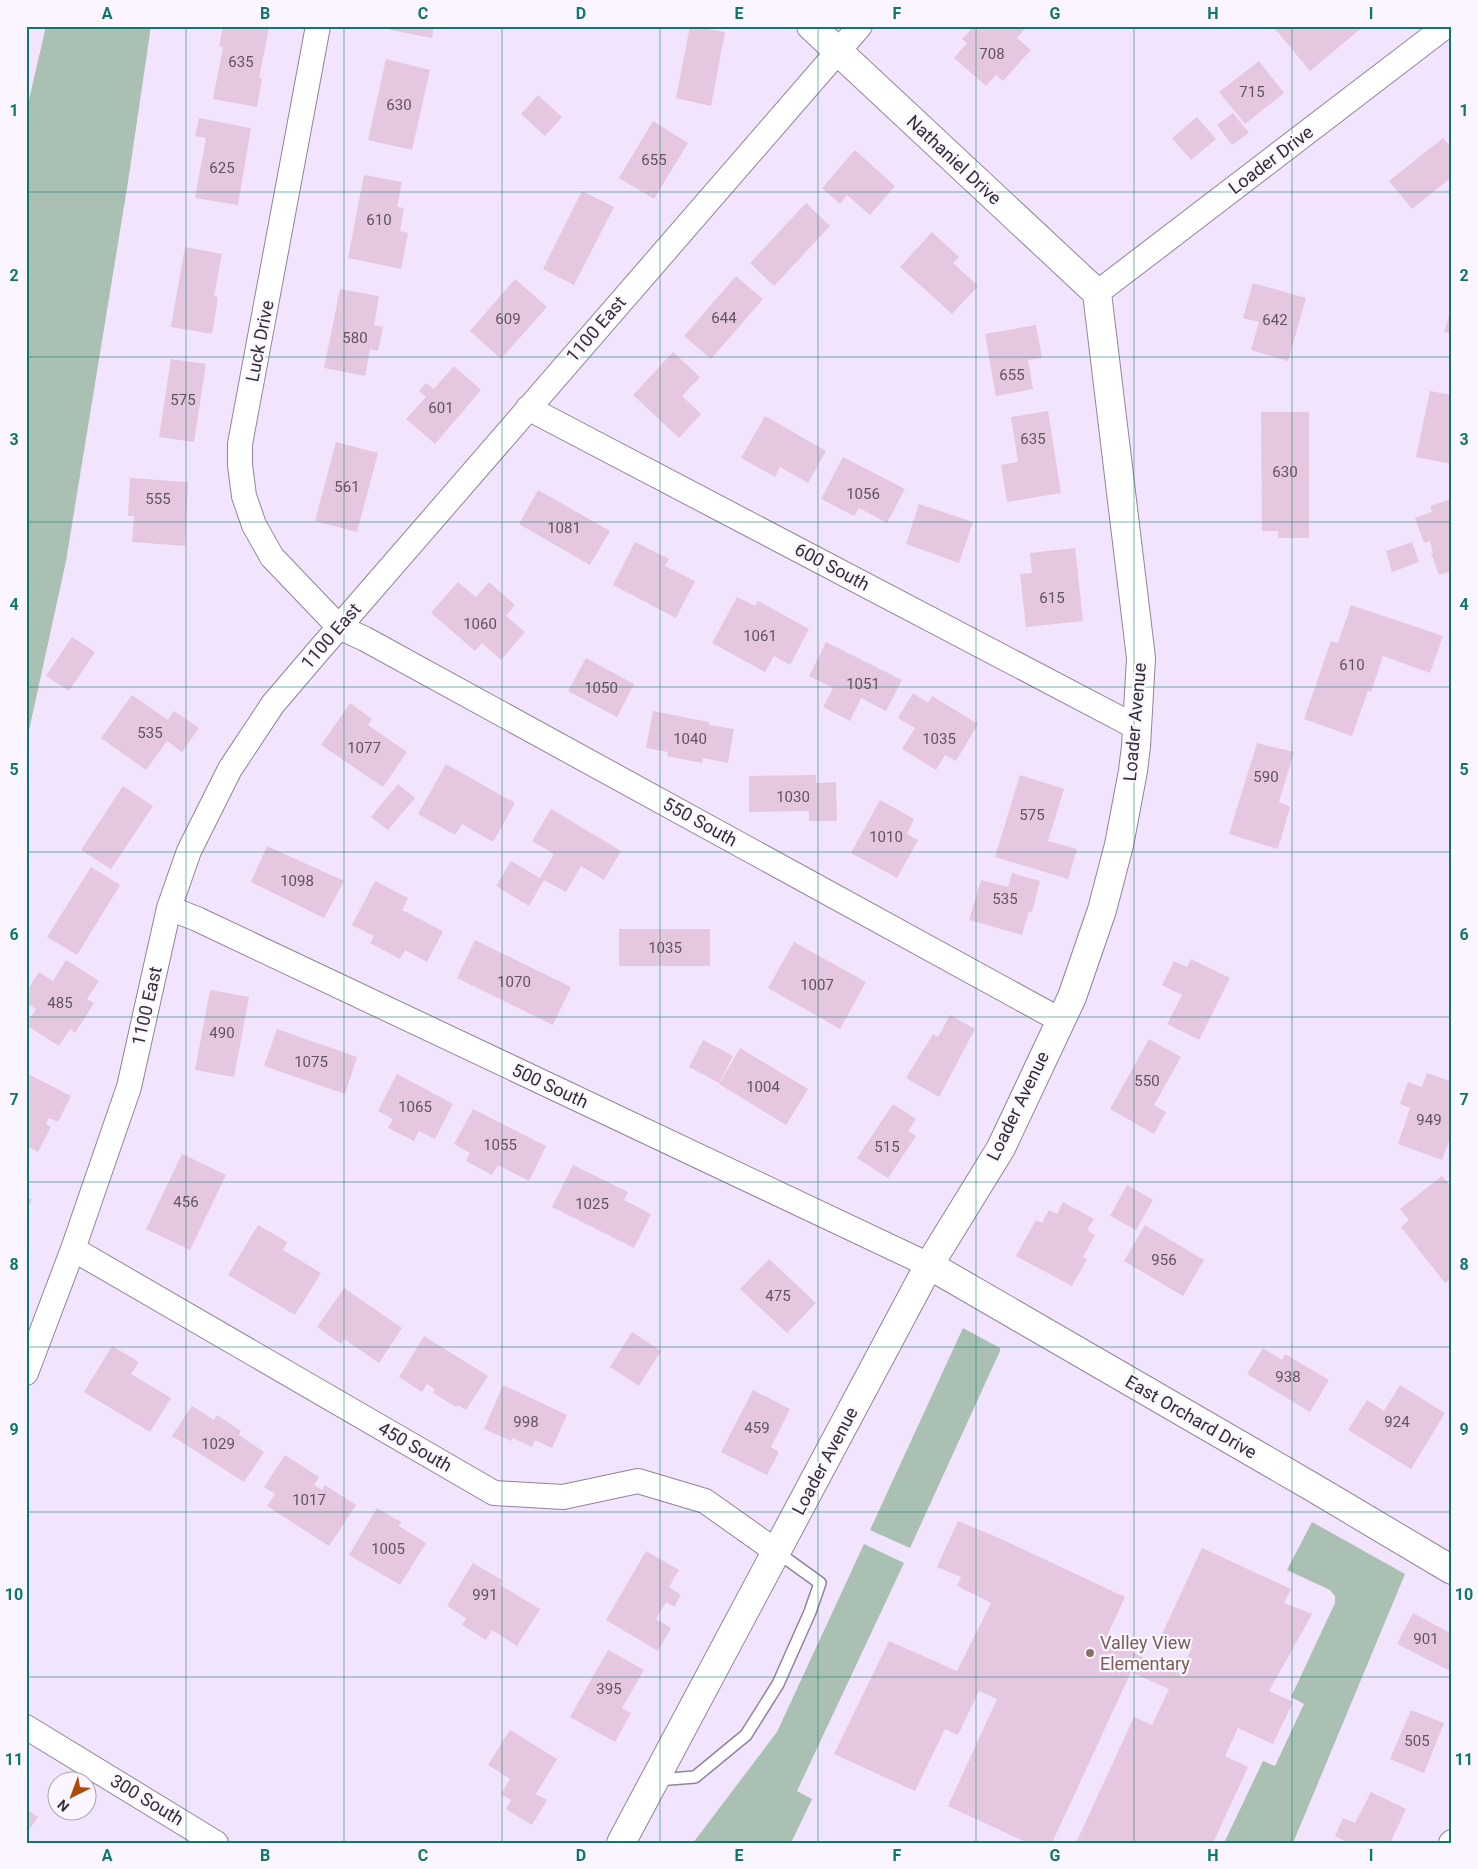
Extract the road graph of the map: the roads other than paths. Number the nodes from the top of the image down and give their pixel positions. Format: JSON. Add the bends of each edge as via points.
{"nodes":[{"id":1,"x":318,"y":26,"type":"edge"},
{"id":2,"x":811,"y":26,"type":"edge"},
{"id":3,"x":860,"y":26,"type":"edge"},
{"id":4,"x":1446,"y":26,"type":"edge"},
{"id":5,"x":837,"y":51,"type":"junction"},
{"id":6,"x":1097,"y":293,"type":"junction"},
{"id":7,"x":528,"y":408,"type":"junction"},
{"id":8,"x":339,"y":627,"type":"junction"},
{"id":9,"x":1136,"y":727,"type":"junction"},
{"id":10,"x":169,"y":908,"type":"junction"},
{"id":11,"x":1060,"y":1020,"type":"junction"},
{"id":12,"x":73,"y":1249,"type":"junction"},
{"id":13,"x":929,"y":1265,"type":"junction"},
{"id":14,"x":26,"y":1372,"type":"edge"},
{"id":15,"x":777,"y":1552,"type":"junction"},
{"id":16,"x":1452,"y":1570,"type":"edge"},
{"id":17,"x":26,"y":1727,"type":"edge"},
{"id":18,"x":655,"y":1780,"type":"junction"},
{"id":19,"x":216,"y":1843,"type":"edge"},
{"id":20,"x":621,"y":1843,"type":"edge"}],
"edges":[{"from":1,"to":8,"type":"street","name":"Luck Drive","via":[[240,444],[240,465],[244,496],[254,525],[272,557]]},
{"from":2,"to":5,"type":"street","name":"Nathaniel Drive"},
{"from":3,"to":5,"type":"street","name":"1100 East"},
{"from":4,"to":6,"type":"street","name":"Loader Drive"},
{"from":5,"to":6,"type":"street","name":"Nathaniel Drive"},
{"from":5,"to":7,"type":"street","name":"1100 East"},
{"from":6,"to":9,"type":"street","name":"Loader Avenue","via":[[1141,658]]},
{"from":7,"to":8,"type":"street","name":"1100 East"},
{"from":7,"to":9,"type":"street","name":"600 South"},
{"from":8,"to":10,"type":"street","name":"1100 East","via":[[273,704],[230,769],[189,851]]},
{"from":8,"to":11,"type":"street","name":"550 South"},
{"from":9,"to":11,"type":"street","name":"Loader Avenue","via":[[1133,771],[1119,845],[1102,910],[1072,997]]},
{"from":10,"to":12,"type":"street","name":"1100 East","via":[[129,1087]]},
{"from":10,"to":13,"type":"street","name":"500 South"},
{"from":11,"to":13,"type":"street","name":"Loader Avenue","via":[[1001,1148]]},
{"from":12,"to":14,"type":"street","name":"1100 East"},
{"from":12,"to":15,"type":"street","name":"450 South","via":[[494,1493],[563,1496],[638,1480],[704,1501]]},
{"from":13,"to":15,"type":"street","name":"Loader Avenue"},
{"from":13,"to":16,"type":"street","name":"East Orchard Drive"},
{"from":15,"to":18,"type":"street","name":"Loader Avenue"},
{"from":15,"to":18,"type":"lane","via":[[820,1583],[778,1684],[746,1735],[695,1777]]},
{"from":17,"to":19,"type":"street","name":"300 South"},
{"from":18,"to":20,"type":"street","name":"Loader Avenue"}]}
